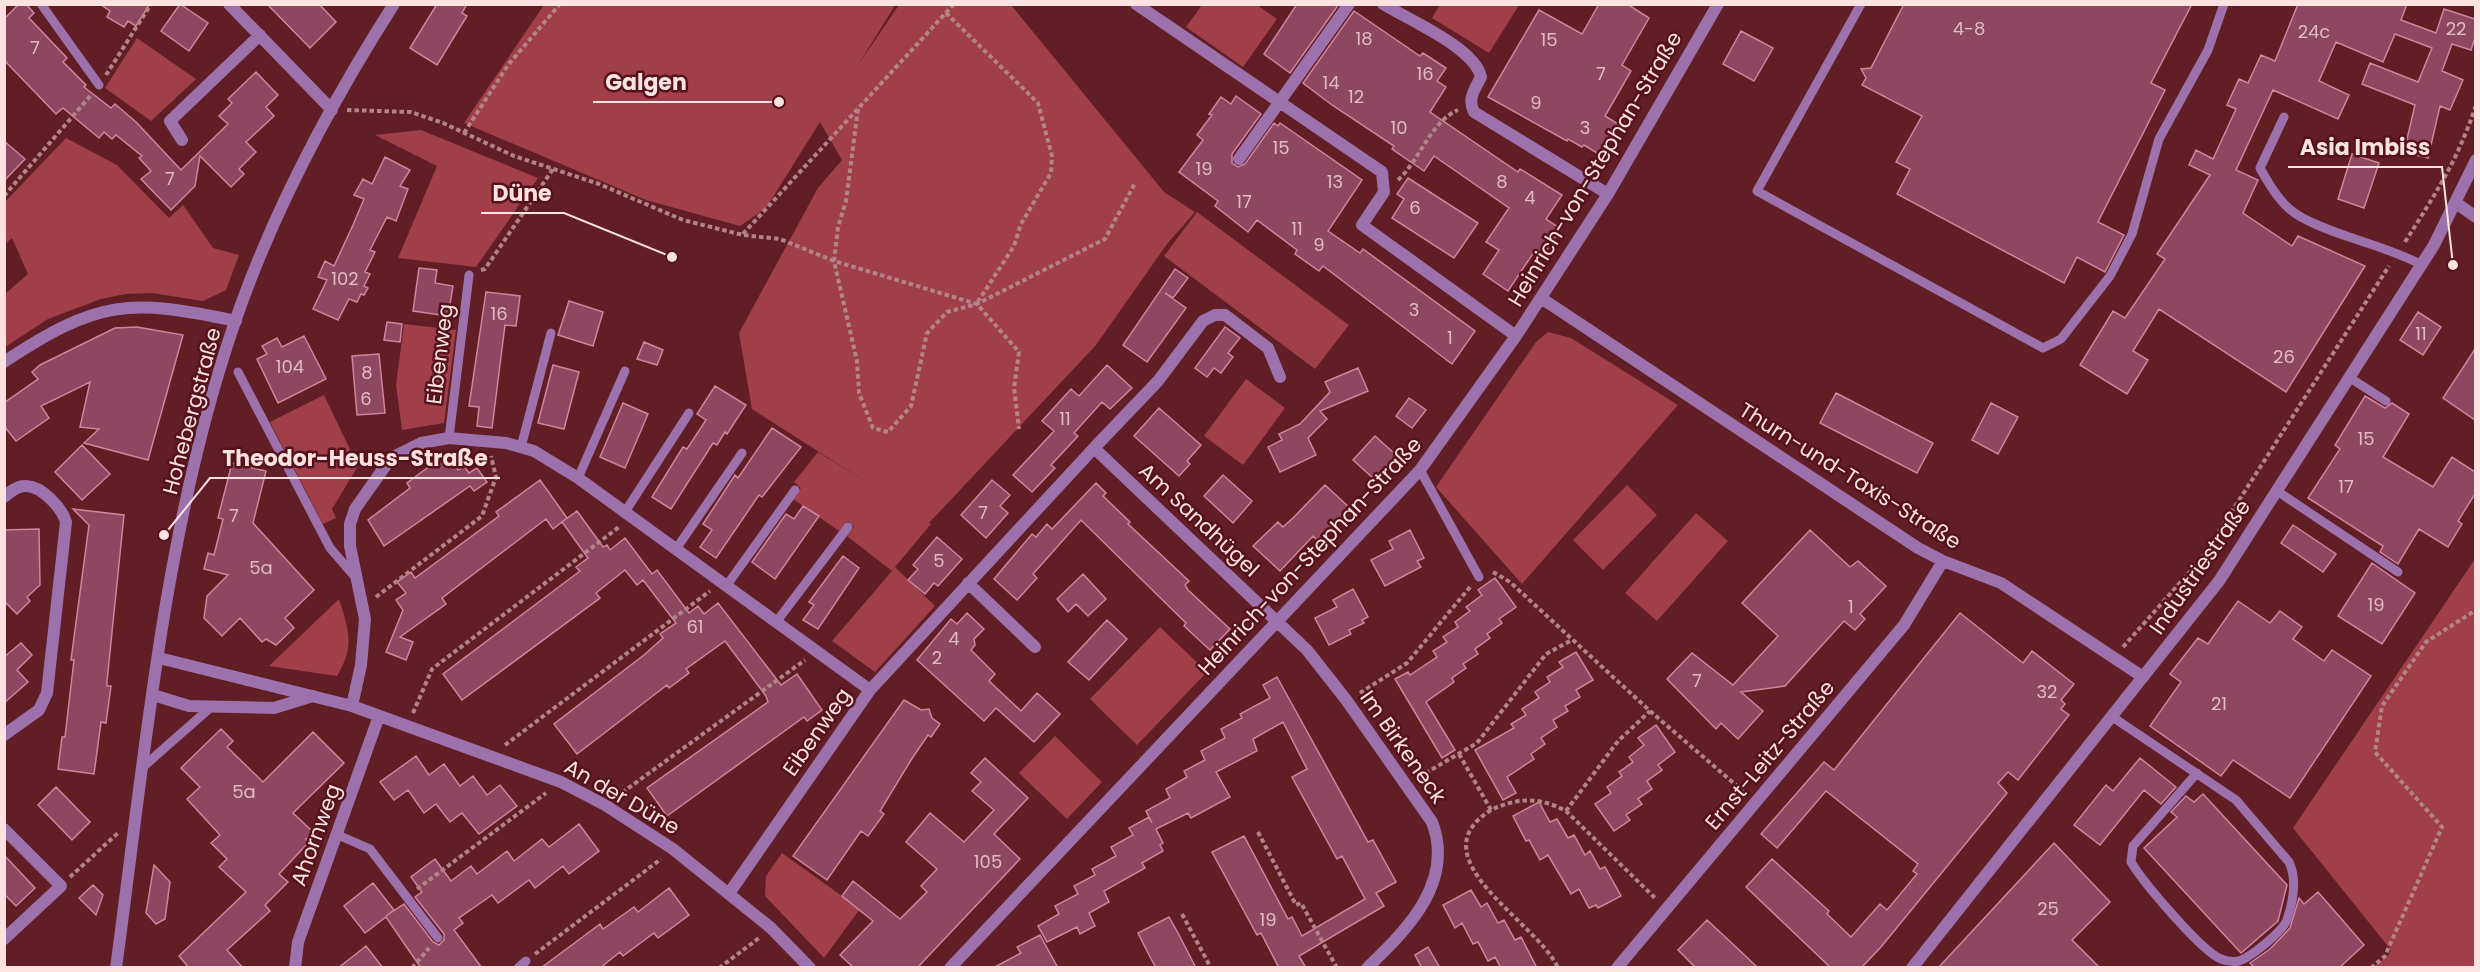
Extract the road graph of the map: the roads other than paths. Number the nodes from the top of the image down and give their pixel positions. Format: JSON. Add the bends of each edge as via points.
{"nodes":[{"id":1,"x":41,"y":4,"type":"edge"},
{"id":2,"x":229,"y":4,"type":"edge"},
{"id":3,"x":394,"y":4,"type":"edge"},
{"id":4,"x":1136,"y":4,"type":"edge"},
{"id":5,"x":1349,"y":4,"type":"edge"},
{"id":6,"x":1383,"y":4,"type":"edge"},
{"id":7,"x":1718,"y":4,"type":"edge"},
{"id":8,"x":1861,"y":4,"type":"edge"},
{"id":9,"x":2224,"y":4,"type":"edge"},
{"id":10,"x":260,"y":35,"type":"junction"},
{"id":11,"x":99,"y":85,"type":"road end"},
{"id":12,"x":1280,"y":102,"type":"junction"},
{"id":13,"x":332,"y":110,"type":"junction"},
{"id":14,"x":2284,"y":117,"type":"dead end"},
{"id":15,"x":182,"y":140,"type":"dead end"},
{"id":16,"x":1239,"y":159,"type":"dead end"},
{"id":17,"x":2475,"y":160,"type":"edge"},
{"id":18,"x":1608,"y":194,"type":"junction"},
{"id":19,"x":2456,"y":203,"type":"junction"},
{"id":20,"x":2475,"y":217,"type":"edge"},
{"id":21,"x":2422,"y":265,"type":"junction"},
{"id":22,"x":469,"y":275,"type":"road end"},
{"id":23,"x":1541,"y":298,"type":"junction"},
{"id":24,"x":236,"y":321,"type":"junction"},
{"id":25,"x":551,"y":333,"type":"dead end"},
{"id":26,"x":1515,"y":336,"type":"junction"},
{"id":27,"x":4,"y":362,"type":"edge"},
{"id":28,"x":625,"y":371,"type":"dead end"},
{"id":29,"x":238,"y":372,"type":"dead end"},
{"id":30,"x":1280,"y":376,"type":"dead end"},
{"id":31,"x":2350,"y":378,"type":"junction"},
{"id":32,"x":2386,"y":401,"type":"dead end"},
{"id":33,"x":689,"y":413,"type":"dead end"},
{"id":34,"x":449,"y":438,"type":"junction"},
{"id":35,"x":521,"y":447,"type":"junction"},
{"id":36,"x":1094,"y":448,"type":"junction"},
{"id":37,"x":742,"y":453,"type":"dead end"},
{"id":38,"x":1420,"y":470,"type":"junction"},
{"id":39,"x":578,"y":478,"type":"junction"},
{"id":40,"x":795,"y":490,"type":"dead end"},
{"id":41,"x":2277,"y":491,"type":"junction"},
{"id":42,"x":4,"y":497,"type":"edge"},
{"id":43,"x":629,"y":515,"type":"junction"},
{"id":44,"x":848,"y":527,"type":"dead end"},
{"id":45,"x":676,"y":549,"type":"junction"},
{"id":46,"x":1943,"y":561,"type":"junction"},
{"id":47,"x":2398,"y":572,"type":"dead end"},
{"id":48,"x":1479,"y":577,"type":"road end"},
{"id":49,"x":357,"y":579,"type":"junction"},
{"id":50,"x":968,"y":583,"type":"junction"},
{"id":51,"x":725,"y":584,"type":"junction"},
{"id":52,"x":1277,"y":620,"type":"junction"},
{"id":53,"x":777,"y":621,"type":"junction"},
{"id":54,"x":1035,"y":647,"type":"dead end"},
{"id":55,"x":159,"y":658,"type":"junction"},
{"id":56,"x":2143,"y":677,"type":"junction"},
{"id":57,"x":870,"y":690,"type":"junction"},
{"id":58,"x":153,"y":695,"type":"junction"},
{"id":59,"x":313,"y":696,"type":"junction"},
{"id":60,"x":352,"y":706,"type":"junction"},
{"id":61,"x":210,"y":708,"type":"junction"},
{"id":62,"x":379,"y":716,"type":"junction"},
{"id":63,"x":2111,"y":716,"type":"junction"},
{"id":64,"x":4,"y":735,"type":"edge"},
{"id":65,"x":143,"y":767,"type":"junction"},
{"id":66,"x":2197,"y":773,"type":"junction"},
{"id":67,"x":4,"y":829,"type":"edge"},
{"id":68,"x":338,"y":835,"type":"junction"},
{"id":69,"x":730,"y":892,"type":"junction"},
{"id":70,"x":438,"y":938,"type":"road end"},
{"id":71,"x":4,"y":939,"type":"edge"},
{"id":72,"x":526,"y":961,"type":"road end"},
{"id":73,"x":116,"y":968,"type":"edge"},
{"id":74,"x":295,"y":968,"type":"edge"},
{"id":75,"x":518,"y":968,"type":"edge"},
{"id":76,"x":810,"y":968,"type":"edge"},
{"id":77,"x":950,"y":968,"type":"edge"},
{"id":78,"x":1367,"y":968,"type":"edge"},
{"id":79,"x":1617,"y":968,"type":"edge"},
{"id":80,"x":1912,"y":968,"type":"edge"}],
"edges":[{"from":1,"to":11,"type":"lane"},
{"from":2,"to":10,"type":"street"},
{"from":3,"to":13,"type":"street","name":"Hohebergstraße"},
{"from":4,"to":12,"type":"street"},
{"from":5,"to":12,"type":"street"},
{"from":6,"to":18,"type":"street","via":[[1473,60],[1481,77],[1470,105],[1474,112]]},
{"from":7,"to":18,"type":"street","name":"Heinrich-von-Stephan-Straße"},
{"from":8,"to":9,"type":"lane","via":[[1758,191],[2043,348],[2061,339],[2110,276],[2132,234],[2159,139],[2208,50]]},
{"from":10,"to":13,"type":"street"},
{"from":10,"to":15,"type":"street","via":[[170,122]]},
{"from":12,"to":16,"type":"street"},
{"from":12,"to":26,"type":"street","via":[[1382,172],[1384,192],[1362,225]]},
{"from":13,"to":24,"type":"street","name":"Hohebergstraße","via":[[270,235]]},
{"from":14,"to":21,"type":"lane","via":[[2260,168],[2286,206],[2300,217],[2398,252]]},
{"from":17,"to":19,"type":"street","name":"Industriestraße"},
{"from":18,"to":23,"type":"street","name":"Heinrich-von-Stephan-Straße"},
{"from":19,"to":20,"type":"street"},
{"from":19,"to":21,"type":"street","name":"Industriestraße"},
{"from":21,"to":31,"type":"street","name":"Industriestraße"},
{"from":22,"to":34,"type":"lane","name":"Eibenweg"},
{"from":23,"to":26,"type":"street","name":"Heinrich-von-Stephan-Straße"},
{"from":23,"to":46,"type":"street","name":"Thurn-und-Taxis-Straße"},
{"from":24,"to":27,"type":"street","via":[[158,306],[126,307],[92,314],[60,327]]},
{"from":24,"to":55,"type":"street","name":"Hohebergstraße","via":[[199,445]]},
{"from":25,"to":35,"type":"lane"},
{"from":26,"to":38,"type":"street","name":"Heinrich-von-Stephan-Straße"},
{"from":28,"to":39,"type":"lane"},
{"from":29,"to":49,"type":"lane","name":"Eibenweg","via":[[330,548]]},
{"from":30,"to":36,"type":"street","via":[[1268,348],[1225,315],[1215,315],[1203,321],[1158,381]]},
{"from":31,"to":32,"type":"lane"},
{"from":31,"to":41,"type":"street","name":"Industriestraße"},
{"from":33,"to":43,"type":"lane"},
{"from":34,"to":35,"type":"street","name":"Eibenweg"},
{"from":34,"to":49,"type":"street","name":"Eibenweg","via":[[421,443],[397,455],[359,502],[348,533]]},
{"from":35,"to":39,"type":"street","name":"Eibenweg","via":[[555,462]]},
{"from":36,"to":50,"type":"street"},
{"from":36,"to":52,"type":"street","name":"Am Sandhügel"},
{"from":37,"to":45,"type":"lane"},
{"from":38,"to":48,"type":"lane"},
{"from":38,"to":52,"type":"street","name":"Heinrich-von-Stephan-Straße"},
{"from":39,"to":43,"type":"street","name":"Eibenweg"},
{"from":40,"to":51,"type":"lane"},
{"from":41,"to":47,"type":"lane"},
{"from":41,"to":56,"type":"street","name":"Industriestraße","via":[[2219,581]]},
{"from":42,"to":64,"type":"street","via":[[18,487],[36,488],[56,505],[66,522],[47,693],[39,710]]},
{"from":43,"to":45,"type":"street","name":"Eibenweg"},
{"from":44,"to":53,"type":"lane"},
{"from":45,"to":51,"type":"street","name":"Eibenweg"},
{"from":46,"to":56,"type":"street","name":"Thurn-und-Taxis-Straße","via":[[2001,583]]},
{"from":46,"to":79,"type":"street","name":"Ernst-Leitz-Straße","via":[[1904,625]]},
{"from":49,"to":60,"type":"street","name":"Eibenweg","via":[[363,607],[362,657]]},
{"from":50,"to":54,"type":"street"},
{"from":50,"to":57,"type":"street"},
{"from":51,"to":53,"type":"street","name":"Eibenweg"},
{"from":52,"to":77,"type":"street","name":"Heinrich-von-Stephan-Straße"},
{"from":52,"to":78,"type":"street","name":"Im Birkeneck","via":[[1347,701],[1432,822],[1438,864],[1427,898],[1402,934]]},
{"from":53,"to":57,"type":"street","name":"Eibenweg"},
{"from":55,"to":58,"type":"street","name":"Hohebergstraße"},
{"from":55,"to":59,"type":"street","name":"An der Düne"},
{"from":56,"to":63,"type":"street","name":"Industriestraße"},
{"from":57,"to":69,"type":"street","name":"Eibenweg"},
{"from":58,"to":61,"type":"street"},
{"from":58,"to":65,"type":"street","name":"Hohebergstraße"},
{"from":59,"to":60,"type":"street","name":"An der Düne"},
{"from":59,"to":61,"type":"street","via":[[274,708]]},
{"from":60,"to":62,"type":"street","name":"An der Düne"},
{"from":61,"to":65,"type":"lane"},
{"from":62,"to":68,"type":"street","name":"Ahornweg"},
{"from":62,"to":69,"type":"street","name":"An der Düne","via":[[561,782],[673,849]]},
{"from":63,"to":66,"type":"lane"},
{"from":63,"to":80,"type":"street","name":"Industriestraße"},
{"from":65,"to":73,"type":"street","name":"Hohebergstraße"},
{"from":66,"to":66,"type":"lane","via":[[2236,800],[2293,871],[2283,926],[2252,955],[2236,962],[2220,958],[2199,940],[2131,862],[2133,846]]},
{"from":67,"to":71,"type":"street","via":[[61,886]]},
{"from":68,"to":70,"type":"lane","via":[[370,849]]},
{"from":68,"to":74,"type":"street","name":"Ahornweg","via":[[298,942]]},
{"from":69,"to":76,"type":"street","name":"An der Düne"},
{"from":72,"to":75,"type":"lane"}]}
